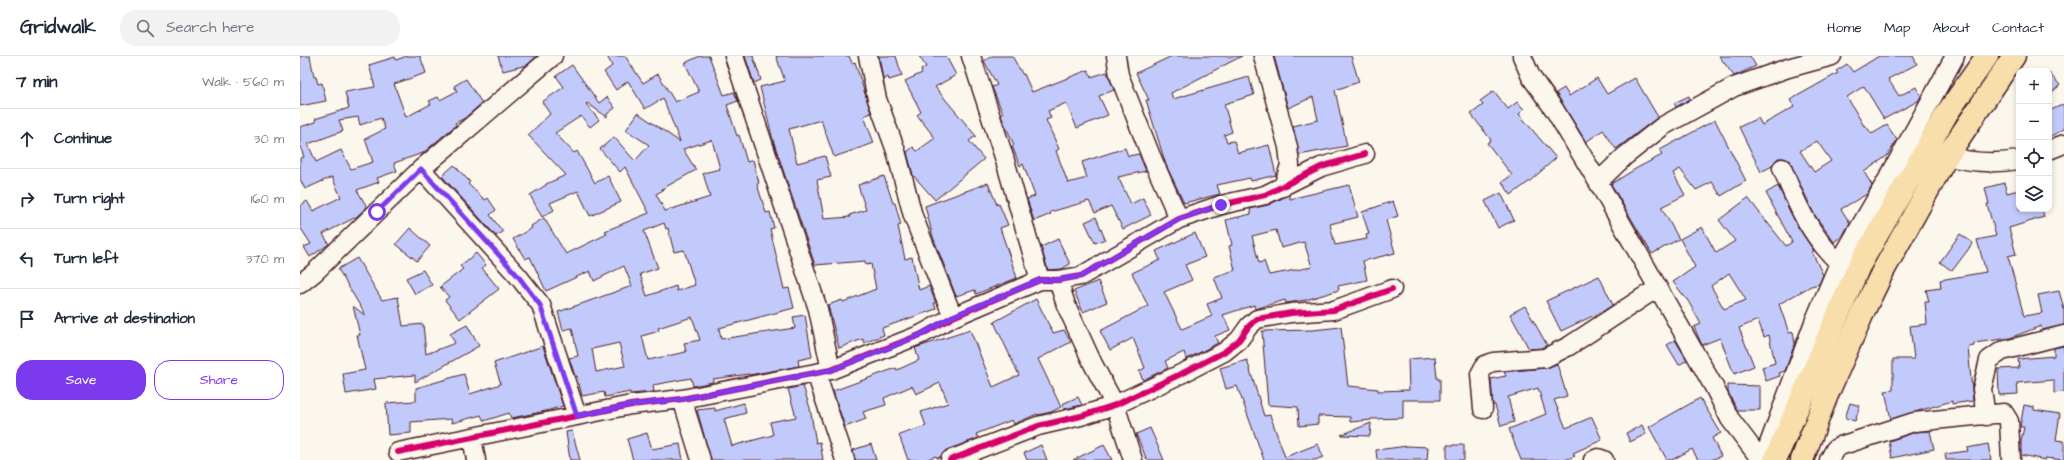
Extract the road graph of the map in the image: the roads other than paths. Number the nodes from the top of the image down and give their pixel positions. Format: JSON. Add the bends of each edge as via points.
{"nodes":[{"id":1,"x":552,"y":56,"type":"edge"},
{"id":2,"x":734,"y":56,"type":"edge"},
{"id":3,"x":868,"y":56,"type":"edge"},
{"id":4,"x":971,"y":56,"type":"edge"},
{"id":5,"x":1116,"y":56,"type":"edge"},
{"id":6,"x":1263,"y":56,"type":"edge"},
{"id":7,"x":1522,"y":56,"type":"edge"},
{"id":8,"x":1832,"y":56,"type":"edge"},
{"id":9,"x":1955,"y":56,"type":"edge"},
{"id":10,"x":1987,"y":56,"type":"edge"},
{"id":11,"x":2014,"y":56,"type":"edge"},
{"id":12,"x":2064,"y":144,"type":"edge"},
{"id":13,"x":2052,"y":149,"type":"edge"},
{"id":14,"x":1365,"y":154,"type":"dead end"},
{"id":15,"x":1947,"y":156,"type":"junction"},
{"id":16,"x":2016,"y":160,"type":"edge"},
{"id":17,"x":1782,"y":168,"type":"dead end"},
{"id":18,"x":421,"y":169,"type":"junction"},
{"id":19,"x":1598,"y":182,"type":"junction"},
{"id":20,"x":1283,"y":187,"type":"junction"},
{"id":21,"x":1179,"y":219,"type":"junction"},
{"id":22,"x":1839,"y":263,"type":"junction"},
{"id":23,"x":1040,"y":280,"type":"junction"},
{"id":24,"x":1058,"y":280,"type":"junction"},
{"id":25,"x":300,"y":284,"type":"edge"},
{"id":26,"x":1392,"y":289,"type":"dead end"},
{"id":27,"x":1658,"y":290,"type":"junction"},
{"id":28,"x":953,"y":316,"type":"junction"},
{"id":29,"x":2064,"y":335,"type":"edge"},
{"id":30,"x":823,"y":372,"type":"junction"},
{"id":31,"x":682,"y":399,"type":"junction"},
{"id":32,"x":1115,"y":405,"type":"junction"},
{"id":33,"x":1483,"y":409,"type":"dead end"},
{"id":34,"x":577,"y":416,"type":"junction"},
{"id":35,"x":1986,"y":416,"type":"junction"},
{"id":36,"x":472,"y":437,"type":"junction"},
{"id":37,"x":398,"y":452,"type":"dead end"},
{"id":38,"x":476,"y":460,"type":"edge"},
{"id":39,"x":701,"y":460,"type":"edge"},
{"id":40,"x":845,"y":460,"type":"edge"},
{"id":41,"x":950,"y":460,"type":"edge"},
{"id":42,"x":1133,"y":460,"type":"edge"},
{"id":43,"x":1594,"y":460,"type":"edge"},
{"id":44,"x":1604,"y":460,"type":"edge"},
{"id":45,"x":1762,"y":460,"type":"edge"},
{"id":46,"x":1775,"y":460,"type":"edge"},
{"id":47,"x":1802,"y":460,"type":"edge"},
{"id":48,"x":1828,"y":460,"type":"edge"},
{"id":49,"x":2011,"y":460,"type":"edge"}],
"edges":[{"from":1,"to":18,"type":"street"},
{"from":2,"to":30,"type":"street","via":[[818,309]]},
{"from":3,"to":28,"type":"street","via":[[877,99],[896,151],[913,216]]},
{"from":4,"to":23,"type":"street"},
{"from":5,"to":21,"type":"street","via":[[1120,75],[1151,156]]},
{"from":6,"to":20,"type":"street","via":[[1288,147],[1290,165]]},
{"from":7,"to":19,"type":"street","via":[[1531,77],[1554,109]]},
{"from":8,"to":19,"type":"street","via":[[1734,87],[1663,126],[1625,156]]},
{"from":9,"to":22,"type":"street"},
{"from":10,"to":46,"type":"main road","via":[[1947,113],[1859,266]]},
{"from":11,"to":15,"type":"main road"},
{"from":12,"to":13,"type":"street"},
{"from":14,"to":20,"type":"street","via":[[1322,167]]},
{"from":15,"to":16,"type":"street","via":[[1967,162]]},
{"from":15,"to":47,"type":"main road","via":[[1865,308]]},
{"from":17,"to":22,"type":"street","via":[[1792,195],[1814,235]]},
{"from":18,"to":25,"type":"street"},
{"from":18,"to":34,"type":"street","via":[[518,276],[540,305]]},
{"from":19,"to":27,"type":"street"},
{"from":20,"to":21,"type":"street","via":[[1265,195],[1221,205]]},
{"from":21,"to":24,"type":"street","via":[[1081,276]]},
{"from":22,"to":45,"type":"street"},
{"from":23,"to":24,"type":"street"},
{"from":23,"to":28,"type":"street"},
{"from":24,"to":32,"type":"street","via":[[1066,305]]},
{"from":26,"to":32,"type":"street","via":[[1334,310],[1256,319],[1248,326],[1240,340],[1224,352]]},
{"from":27,"to":33,"type":"street","via":[[1569,346],[1545,358],[1493,362],[1486,365],[1480,374]]},
{"from":27,"to":45,"type":"street","via":[[1730,419]]},
{"from":28,"to":30,"type":"street","via":[[922,334]]},
{"from":29,"to":35,"type":"street","via":[[2002,351],[1989,360],[1982,389]]},
{"from":30,"to":31,"type":"street"},
{"from":30,"to":40,"type":"street"},
{"from":31,"to":34,"type":"street","via":[[631,405]]},
{"from":31,"to":39,"type":"street"},
{"from":32,"to":41,"type":"street","via":[[1038,426]]},
{"from":32,"to":42,"type":"street"},
{"from":34,"to":36,"type":"street"},
{"from":35,"to":48,"type":"street","via":[[1914,422],[1840,446]]},
{"from":35,"to":49,"type":"street","via":[[2004,413],[2009,421]]},
{"from":36,"to":37,"type":"street"},
{"from":36,"to":38,"type":"street"},
{"from":43,"to":44,"type":"street"}]}
